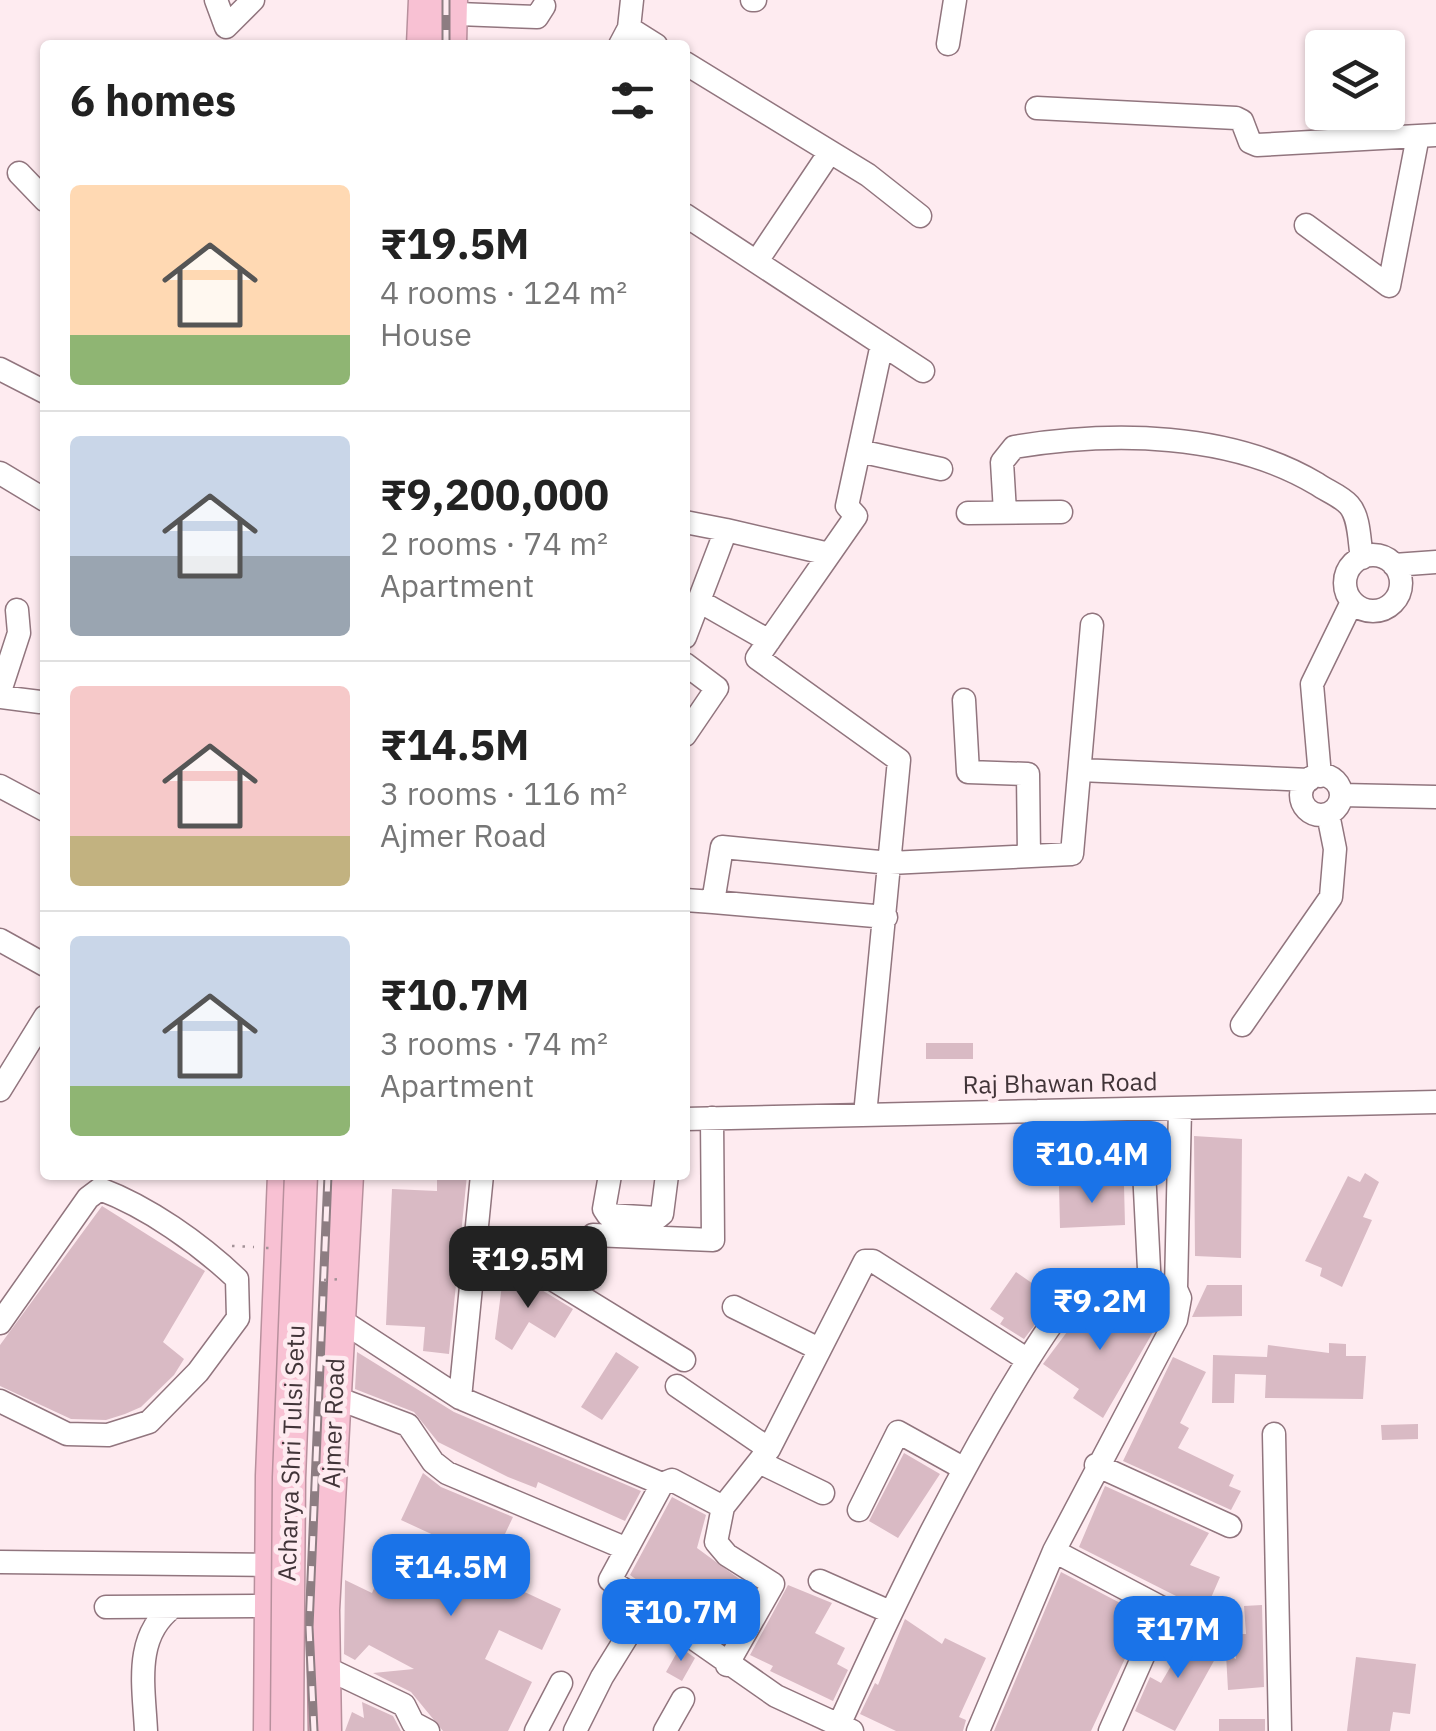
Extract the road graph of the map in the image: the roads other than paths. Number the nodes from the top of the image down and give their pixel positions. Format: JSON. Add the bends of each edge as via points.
{"nodes":[{"id":1,"x":216,"y":0,"type":"edge"},
{"id":2,"x":253,"y":0,"type":"edge"},
{"id":3,"x":415,"y":0,"type":"edge"},
{"id":4,"x":426,"y":0,"type":"edge"},
{"id":5,"x":632,"y":0,"type":"edge"},
{"id":6,"x":955,"y":0,"type":"edge"},
{"id":7,"x":544,"y":6,"type":"dead end"},
{"id":8,"x":455,"y":21,"type":"edge"},
{"id":9,"x":625,"y":37,"type":"edge"},
{"id":10,"x":414,"y":40,"type":"edge"},
{"id":11,"x":423,"y":40,"type":"edge"},
{"id":12,"x":948,"y":44,"type":"dead end"},
{"id":13,"x":690,"y":66,"type":"edge"},
{"id":14,"x":1037,"y":108,"type":"dead end"},
{"id":15,"x":1427,"y":136,"type":"edge"},
{"id":16,"x":830,"y":152,"type":"junction"},
{"id":17,"x":19,"y":174,"type":"dead end"},
{"id":18,"x":40,"y":195,"type":"edge"},
{"id":19,"x":920,"y":216,"type":"dead end"},
{"id":20,"x":690,"y":218,"type":"edge"},
{"id":21,"x":1306,"y":225,"type":"dead end"},
{"id":22,"x":757,"y":261,"type":"junction"},
{"id":23,"x":882,"y":344,"type":"junction"},
{"id":24,"x":0,"y":369,"type":"edge"},
{"id":25,"x":924,"y":372,"type":"dead end"},
{"id":26,"x":40,"y":389,"type":"edge"},
{"id":27,"x":859,"y":452,"type":"junction"},
{"id":28,"x":940,"y":469,"type":"dead end"},
{"id":29,"x":0,"y":473,"type":"edge"},
{"id":30,"x":40,"y":497,"type":"edge"},
{"id":31,"x":1005,"y":512,"type":"junction"},
{"id":32,"x":1060,"y":512,"type":"dead end"},
{"id":33,"x":968,"y":513,"type":"dead end"},
{"id":34,"x":690,"y":523,"type":"edge"},
{"id":35,"x":726,"y":530,"type":"junction"},
{"id":36,"x":830,"y":554,"type":"junction"},
{"id":37,"x":1362,"y":558,"type":"junction"},
{"id":38,"x":1436,"y":562,"type":"edge"},
{"id":39,"x":1394,"y":565,"type":"junction"},
{"id":40,"x":699,"y":601,"type":"junction"},
{"id":41,"x":1352,"y":602,"type":"junction"},
{"id":42,"x":17,"y":610,"type":"dead end"},
{"id":43,"x":690,"y":624,"type":"edge"},
{"id":44,"x":1092,"y":625,"type":"dead end"},
{"id":45,"x":770,"y":640,"type":"junction"},
{"id":46,"x":690,"y":668,"type":"edge"},
{"id":47,"x":0,"y":689,"type":"edge"},
{"id":48,"x":40,"y":697,"type":"edge"},
{"id":49,"x":964,"y":700,"type":"dead end"},
{"id":50,"x":690,"y":728,"type":"edge"},
{"id":51,"x":1080,"y":770,"type":"junction"},
{"id":52,"x":1315,"y":778,"type":"junction"},
{"id":53,"x":0,"y":786,"type":"edge"},
{"id":54,"x":1436,"y":797,"type":"edge"},
{"id":55,"x":1334,"y":804,"type":"junction"},
{"id":56,"x":40,"y":807,"type":"edge"},
{"id":57,"x":1029,"y":856,"type":"junction"},
{"id":58,"x":890,"y":862,"type":"junction"},
{"id":59,"x":690,"y":900,"type":"edge"},
{"id":60,"x":713,"y":902,"type":"junction"},
{"id":61,"x":886,"y":916,"type":"junction"},
{"id":62,"x":0,"y":940,"type":"edge"},
{"id":63,"x":40,"y":962,"type":"edge"},
{"id":64,"x":40,"y":1025,"type":"edge"},
{"id":65,"x":1242,"y":1026,"type":"dead end"},
{"id":66,"x":0,"y":1090,"type":"edge"},
{"id":67,"x":1436,"y":1102,"type":"edge"},
{"id":68,"x":1180,"y":1108,"type":"junction"},
{"id":69,"x":1038,"y":1111,"type":"junction"},
{"id":70,"x":865,"y":1115,"type":"junction"},
{"id":71,"x":712,"y":1118,"type":"junction"},
{"id":72,"x":690,"y":1119,"type":"edge"},
{"id":73,"x":284,"y":1180,"type":"edge"},
{"id":74,"x":301,"y":1180,"type":"edge"},
{"id":75,"x":338,"y":1180,"type":"edge"},
{"id":76,"x":346,"y":1180,"type":"edge"},
{"id":77,"x":482,"y":1180,"type":"edge"},
{"id":78,"x":609,"y":1180,"type":"edge"},
{"id":79,"x":666,"y":1180,"type":"edge"},
{"id":80,"x":479,"y":1234,"type":"junction"},
{"id":81,"x":593,"y":1234,"type":"dead end"},
{"id":82,"x":1150,"y":1289,"type":"junction"},
{"id":83,"x":1176,"y":1289,"type":"junction"},
{"id":84,"x":734,"y":1307,"type":"dead end"},
{"id":85,"x":238,"y":1318,"type":"junction"},
{"id":86,"x":336,"y":1318,"type":"junction"},
{"id":87,"x":278,"y":1319,"type":"junction"},
{"id":88,"x":0,"y":1323,"type":"edge"},
{"id":89,"x":819,"y":1349,"type":"junction"},
{"id":90,"x":684,"y":1360,"type":"dead end"},
{"id":91,"x":1028,"y":1360,"type":"junction"},
{"id":92,"x":677,"y":1386,"type":"dead end"},
{"id":93,"x":334,"y":1397,"type":"junction"},
{"id":94,"x":460,"y":1398,"type":"junction"},
{"id":95,"x":0,"y":1401,"type":"edge"},
{"id":96,"x":1274,"y":1434,"type":"dead end"},
{"id":97,"x":764,"y":1455,"type":"junction"},
{"id":98,"x":1096,"y":1464,"type":"junction"},
{"id":99,"x":961,"y":1467,"type":"junction"},
{"id":100,"x":662,"y":1484,"type":"junction"},
{"id":101,"x":823,"y":1493,"type":"dead end"},
{"id":102,"x":724,"y":1508,"type":"junction"},
{"id":103,"x":860,"y":1510,"type":"dead end"},
{"id":104,"x":1230,"y":1526,"type":"dead end"},
{"id":105,"x":627,"y":1549,"type":"junction"},
{"id":106,"x":1054,"y":1551,"type":"junction"},
{"id":107,"x":0,"y":1562,"type":"edge"},
{"id":108,"x":270,"y":1565,"type":"junction"},
{"id":109,"x":820,"y":1580,"type":"dead end"},
{"id":110,"x":106,"y":1606,"type":"dead end"},
{"id":111,"x":173,"y":1606,"type":"junction"},
{"id":112,"x":269,"y":1606,"type":"junction"},
{"id":113,"x":646,"y":1606,"type":"junction"},
{"id":114,"x":1164,"y":1609,"type":"junction"},
{"id":115,"x":890,"y":1612,"type":"junction"},
{"id":116,"x":1212,"y":1624,"type":"dead end"},
{"id":117,"x":728,"y":1664,"type":"junction"},
{"id":118,"x":324,"y":1667,"type":"junction"},
{"id":119,"x":561,"y":1683,"type":"dead end"},
{"id":120,"x":683,"y":1699,"type":"dead end"},
{"id":121,"x":836,"y":1727,"type":"edge"},
{"id":122,"x":146,"y":1731,"type":"edge"},
{"id":123,"x":270,"y":1731,"type":"edge"},
{"id":124,"x":287,"y":1731,"type":"edge"},
{"id":125,"x":322,"y":1731,"type":"edge"},
{"id":126,"x":428,"y":1731,"type":"edge"},
{"id":127,"x":536,"y":1731,"type":"edge"},
{"id":128,"x":576,"y":1731,"type":"edge"},
{"id":129,"x":666,"y":1731,"type":"edge"},
{"id":130,"x":978,"y":1731,"type":"edge"},
{"id":131,"x":1110,"y":1731,"type":"edge"},
{"id":132,"x":1280,"y":1731,"type":"edge"}],
"edges":[{"from":1,"to":2,"type":"street","via":[[226,27]]},
{"from":3,"to":10,"type":"highway"},
{"from":4,"to":11,"type":"highway"},
{"from":5,"to":9,"type":"street"},
{"from":6,"to":12,"type":"street"},
{"from":7,"to":8,"type":"street","via":[[536,17]]},
{"from":13,"to":16,"type":"street"},
{"from":14,"to":15,"type":"street","via":[[1236,118],[1257,145]]},
{"from":15,"to":21,"type":"street","via":[[1389,286]]},
{"from":16,"to":19,"type":"street"},
{"from":16,"to":22,"type":"street"},
{"from":17,"to":18,"type":"street"},
{"from":20,"to":22,"type":"street"},
{"from":22,"to":23,"type":"street"},
{"from":23,"to":25,"type":"street"},
{"from":23,"to":27,"type":"street"},
{"from":24,"to":26,"type":"street"},
{"from":27,"to":28,"type":"street"},
{"from":27,"to":36,"type":"street","via":[[847,506],[856,516]]},
{"from":29,"to":30,"type":"street"},
{"from":31,"to":32,"type":"street"},
{"from":31,"to":33,"type":"street"},
{"from":31,"to":37,"type":"street","via":[[1002,462],[1014,447],[1113,438],[1191,444],[1282,463],[1346,502]]},
{"from":34,"to":35,"type":"street"},
{"from":35,"to":36,"type":"street"},
{"from":35,"to":40,"type":"street"},
{"from":36,"to":45,"type":"street"},
{"from":37,"to":39,"type":"street","via":[[1379,556]]},
{"from":37,"to":41,"type":"street","via":[[1346,577]]},
{"from":38,"to":39,"type":"street"},
{"from":39,"to":41,"type":"street","via":[[1400,581],[1391,604],[1375,611]]},
{"from":40,"to":43,"type":"street"},
{"from":40,"to":45,"type":"street"},
{"from":41,"to":52,"type":"street","via":[[1312,684]]},
{"from":42,"to":47,"type":"street","via":[[19,633]]},
{"from":44,"to":51,"type":"street"},
{"from":45,"to":58,"type":"street","via":[[758,658],[899,760]]},
{"from":46,"to":50,"type":"street","via":[[718,688]]},
{"from":47,"to":48,"type":"street"},
{"from":49,"to":57,"type":"street","via":[[968,772],[1028,774]]},
{"from":51,"to":52,"type":"street"},
{"from":51,"to":57,"type":"street","via":[[1072,854]]},
{"from":52,"to":55,"type":"street","via":[[1336,783]]},
{"from":52,"to":55,"type":"street","via":[[1301,795],[1306,808],[1316,814]]},
{"from":53,"to":56,"type":"street"},
{"from":54,"to":55,"type":"street"},
{"from":55,"to":65,"type":"street","via":[[1331,898]]},
{"from":57,"to":58,"type":"street"},
{"from":58,"to":60,"type":"street","via":[[722,847]]},
{"from":58,"to":61,"type":"street"},
{"from":59,"to":60,"type":"street"},
{"from":60,"to":61,"type":"street"},
{"from":61,"to":70,"type":"street"},
{"from":62,"to":63,"type":"street"},
{"from":64,"to":66,"type":"street"},
{"from":67,"to":68,"type":"street","name":"Raj Bhawan Road"},
{"from":68,"to":69,"type":"street","name":"Raj Bhawan Road"},
{"from":68,"to":83,"type":"street"},
{"from":69,"to":70,"type":"street","name":"Raj Bhawan Road"},
{"from":69,"to":82,"type":"street","via":[[1041,1170],[1144,1170]]},
{"from":70,"to":71,"type":"street","name":"Raj Bhawan Road"},
{"from":71,"to":72,"type":"street","name":"Raj Bhawan Road"},
{"from":71,"to":81,"type":"street","via":[[713,1240]]},
{"from":73,"to":87,"type":"highway"},
{"from":74,"to":124,"type":"highway","name":"Acharya Shri Tulsi Setu","bridge":true},
{"from":75,"to":125,"type":"highway","name":"Acharya Shri Tulsi Setu","via":[[314,1627]]},
{"from":76,"to":86,"type":"highway","name":"Ajmer Road"},
{"from":77,"to":80,"type":"street"},
{"from":78,"to":79,"type":"street","via":[[608,1215],[657,1218]]},
{"from":80,"to":90,"type":"street"},
{"from":80,"to":94,"type":"street"},
{"from":82,"to":83,"type":"street"},
{"from":82,"to":91,"type":"street","via":[[1083,1290],[1064,1303]]},
{"from":83,"to":98,"type":"street","via":[[1176,1320]]},
{"from":84,"to":89,"type":"street"},
{"from":85,"to":87,"type":"street"},
{"from":85,"to":88,"type":"street","via":[[237,1279],[218,1261],[100,1189]]},
{"from":85,"to":95,"type":"street","via":[[149,1422],[108,1434],[68,1434]]},
{"from":86,"to":93,"type":"highway","name":"Ajmer Road"},
{"from":86,"to":94,"type":"street"},
{"from":87,"to":108,"type":"highway"},
{"from":89,"to":91,"type":"street","via":[[861,1266],[873,1261]]},
{"from":89,"to":97,"type":"street"},
{"from":91,"to":99,"type":"street"},
{"from":92,"to":97,"type":"street"},
{"from":93,"to":105,"type":"street","via":[[408,1425],[448,1473]]},
{"from":93,"to":118,"type":"highway","name":"Ajmer Road"},
{"from":94,"to":100,"type":"street"},
{"from":96,"to":132,"type":"street"},
{"from":97,"to":101,"type":"street"},
{"from":97,"to":102,"type":"street"},
{"from":98,"to":104,"type":"street"},
{"from":98,"to":106,"type":"street"},
{"from":99,"to":103,"type":"street","via":[[898,1432]]},
{"from":99,"to":115,"type":"street"},
{"from":100,"to":102,"type":"street","via":[[672,1480]]},
{"from":100,"to":105,"type":"street"},
{"from":102,"to":117,"type":"street","via":[[716,1542],[773,1584]]},
{"from":105,"to":113,"type":"street","via":[[610,1580]]},
{"from":106,"to":114,"type":"street"},
{"from":106,"to":130,"type":"street"},
{"from":107,"to":108,"type":"street"},
{"from":108,"to":112,"type":"highway"},
{"from":109,"to":115,"type":"street"},
{"from":110,"to":111,"type":"street"},
{"from":111,"to":112,"type":"street"},
{"from":111,"to":122,"type":"street","via":[[153,1628],[142,1661]]},
{"from":112,"to":123,"type":"highway"},
{"from":113,"to":117,"type":"street"},
{"from":113,"to":128,"type":"street"},
{"from":114,"to":116,"type":"street"},
{"from":114,"to":131,"type":"street"},
{"from":115,"to":121,"type":"street"},
{"from":117,"to":121,"type":"street"},
{"from":118,"to":125,"type":"highway","name":"Ajmer Road"},
{"from":118,"to":126,"type":"street","via":[[404,1705],[413,1723]]},
{"from":119,"to":127,"type":"street"},
{"from":120,"to":129,"type":"street"}]}
